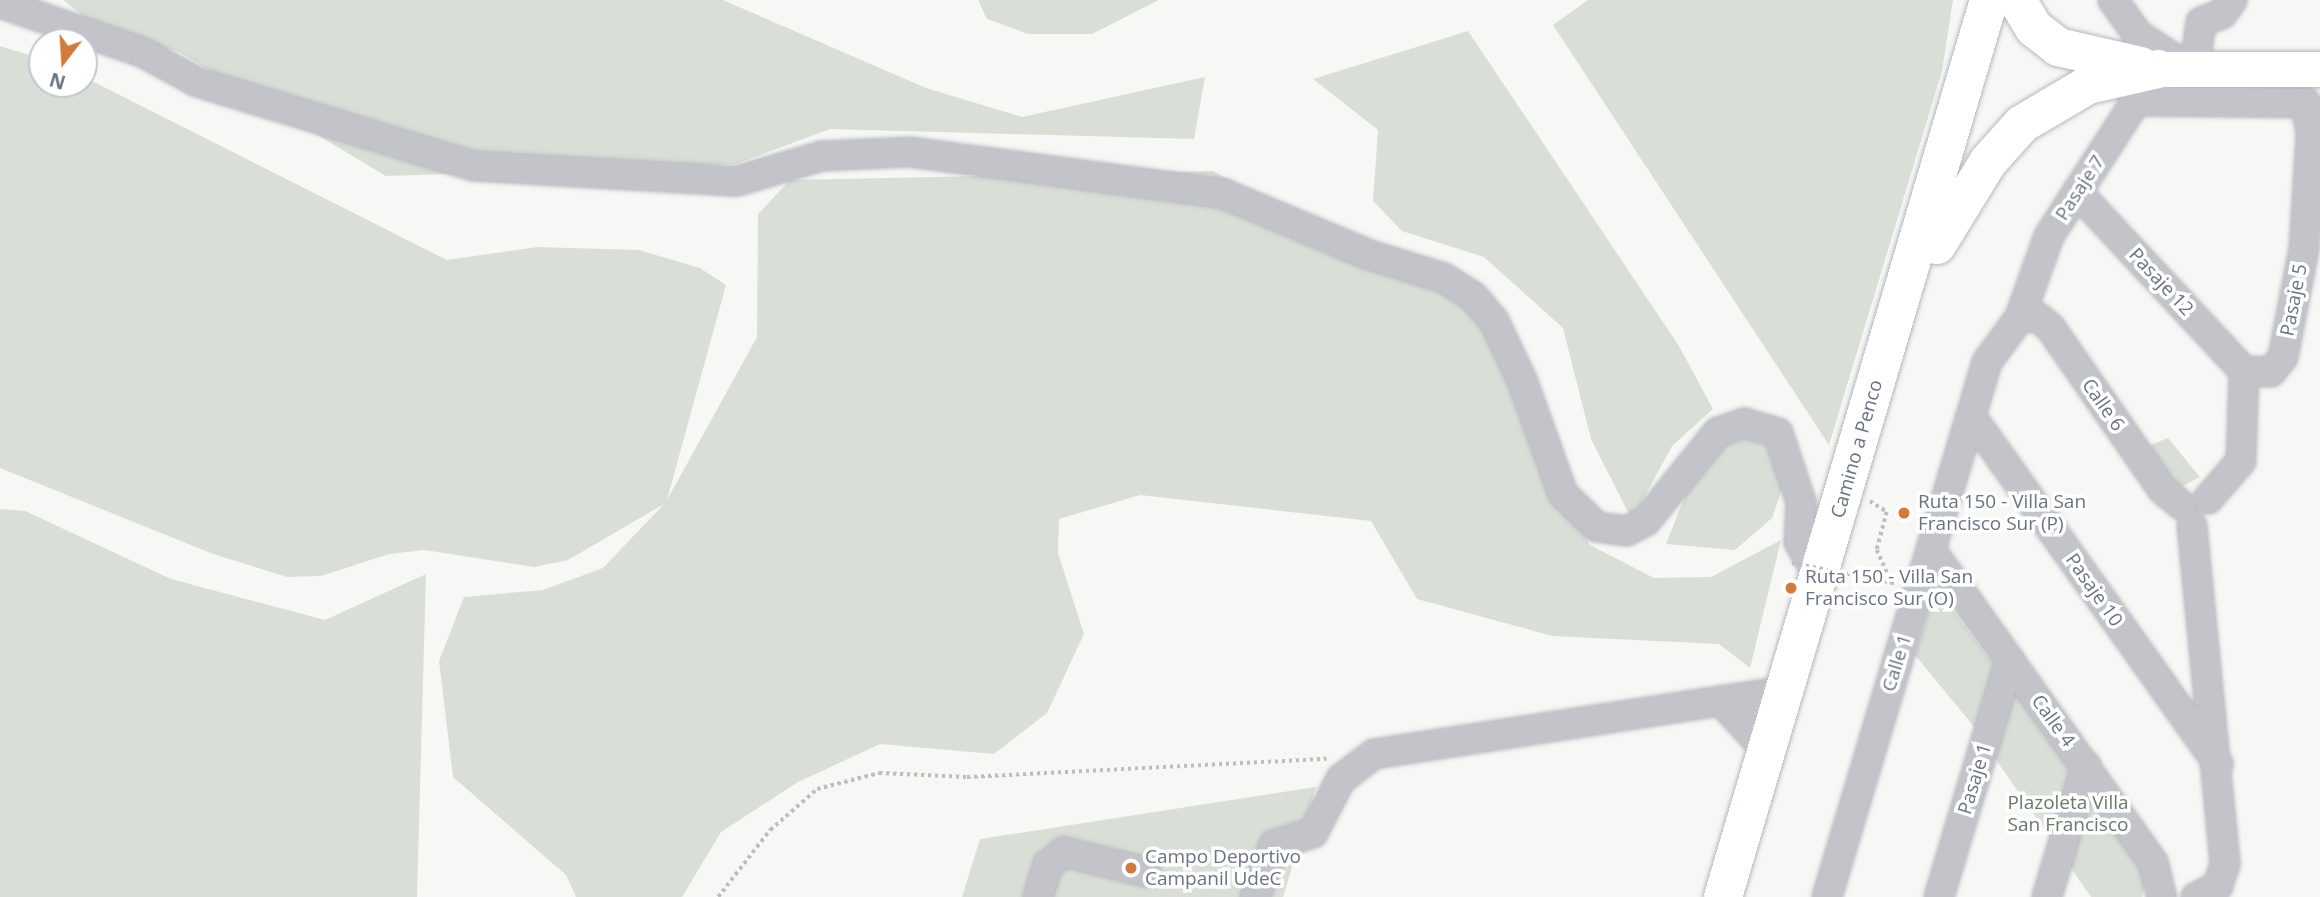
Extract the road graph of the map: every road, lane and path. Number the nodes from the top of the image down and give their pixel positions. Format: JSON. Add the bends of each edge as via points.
{"nodes":[{"id":1,"x":1989,"y":0,"type":"edge"},
{"id":2,"x":2010,"y":0,"type":"edge"},
{"id":3,"x":2017,"y":0,"type":"edge"},
{"id":4,"x":2113,"y":0,"type":"edge"},
{"id":5,"x":2232,"y":0,"type":"edge"},
{"id":6,"x":0,"y":3,"type":"edge"},
{"id":7,"x":2191,"y":66,"type":"junction"},
{"id":8,"x":2320,"y":69,"type":"edge"},
{"id":9,"x":2134,"y":102,"type":"junction"},
{"id":10,"x":2077,"y":192,"type":"junction"},
{"id":11,"x":1937,"y":245,"type":"junction"},
{"id":12,"x":2020,"y":317,"type":"junction"},
{"id":13,"x":2244,"y":371,"type":"junction"},
{"id":14,"x":1971,"y":416,"type":"junction"},
{"id":15,"x":1863,"y":496,"type":"junction"},
{"id":16,"x":2194,"y":510,"type":"junction"},
{"id":17,"x":1931,"y":550,"type":"junction"},
{"id":18,"x":1805,"y":570,"type":"junction"},
{"id":19,"x":2010,"y":660,"type":"junction"},
{"id":20,"x":1785,"y":691,"type":"junction"},
{"id":21,"x":1721,"y":701,"type":"junction"},
{"id":22,"x":1767,"y":751,"type":"junction"},
{"id":23,"x":1357,"y":762,"type":"junction"},
{"id":24,"x":2218,"y":764,"type":"junction"},
{"id":25,"x":2086,"y":766,"type":"junction"},
{"id":26,"x":1146,"y":872,"type":"dead end"},
{"id":27,"x":718,"y":897,"type":"edge"},
{"id":28,"x":1038,"y":897,"type":"edge"},
{"id":29,"x":1255,"y":897,"type":"edge"},
{"id":30,"x":1723,"y":897,"type":"edge"},
{"id":31,"x":1744,"y":897,"type":"edge"},
{"id":32,"x":1827,"y":897,"type":"edge"},
{"id":33,"x":1939,"y":897,"type":"edge"},
{"id":34,"x":2047,"y":897,"type":"edge"},
{"id":35,"x":2162,"y":897,"type":"edge"},
{"id":36,"x":2196,"y":897,"type":"edge"}],
"edges":[{"from":1,"to":18,"type":"highway","name":"Camino a Penco"},
{"from":2,"to":11,"type":"highway","name":"Camino a Penco"},
{"from":3,"to":7,"type":"highway","via":[[2034,28],[2058,47]]},
{"from":4,"to":7,"type":"street","via":[[2138,35]]},
{"from":5,"to":7,"type":"street","via":[[2222,14],[2201,22]]},
{"from":6,"to":18,"type":"street","via":[[144,52],[197,82],[472,166],[737,181],[822,156],[910,152],[1224,194],[1370,255],[1444,278],[1473,296],[1494,321],[1522,380],[1563,494],[1597,527],[1627,531],[1646,521],[1718,432],[1744,424],[1778,433],[1801,502],[1799,542]]},
{"from":7,"to":8,"type":"main road"},
{"from":7,"to":9,"type":"street","name":"Pasaje 7"},
{"from":7,"to":11,"type":"highway","via":[[2088,85],[2022,124],[1988,162]]},
{"from":9,"to":10,"type":"street","name":"Pasaje 7"},
{"from":9,"to":13,"type":"street","name":"Pasaje 5","via":[[2306,103],[2311,135],[2304,249],[2283,357],[2271,372]]},
{"from":10,"to":12,"type":"street","name":"Pasaje 7","via":[[2040,256]]},
{"from":10,"to":13,"type":"street","name":"Pasaje 12"},
{"from":11,"to":15,"type":"highway","name":"Camino a Penco"},
{"from":12,"to":14,"type":"street","name":"Calle 1","via":[[1991,352]]},
{"from":12,"to":16,"type":"street","name":"Calle 6","via":[[2050,327],[2162,489]]},
{"from":13,"to":16,"type":"street","via":[[2241,461]]},
{"from":14,"to":17,"type":"street","name":"Calle 1"},
{"from":14,"to":24,"type":"street","name":"Pasaje 10"},
{"from":15,"to":18,"type":"path","bridge":true,"via":[[1887,512],[1877,550],[1892,583]]},
{"from":15,"to":31,"type":"highway","name":"Camino a Penco"},
{"from":16,"to":24,"type":"street"},
{"from":17,"to":19,"type":"street","name":"Calle 4"},
{"from":17,"to":32,"type":"street","name":"Calle 1"},
{"from":18,"to":20,"type":"highway","name":"Camino a Penco"},
{"from":19,"to":25,"type":"street","name":"Calle 4"},
{"from":19,"to":33,"type":"street","name":"Pasaje 1"},
{"from":20,"to":21,"type":"street"},
{"from":20,"to":22,"type":"highway","name":"Camino a Penco"},
{"from":21,"to":22,"type":"street"},
{"from":21,"to":23,"type":"street","via":[[1374,754]]},
{"from":22,"to":30,"type":"highway","name":"Camino a Penco"},
{"from":23,"to":27,"type":"path","via":[[1290,757],[967,777],[879,773],[817,789],[769,830]]},
{"from":23,"to":29,"type":"street","via":[[1313,833],[1274,845],[1266,855]]},
{"from":24,"to":36,"type":"street","via":[[2225,873],[2214,891]]},
{"from":25,"to":34,"type":"street"},
{"from":25,"to":35,"type":"street","name":"Calle 4","via":[[2157,869]]},
{"from":26,"to":28,"type":"street","via":[[1064,852],[1048,865]]}]}
